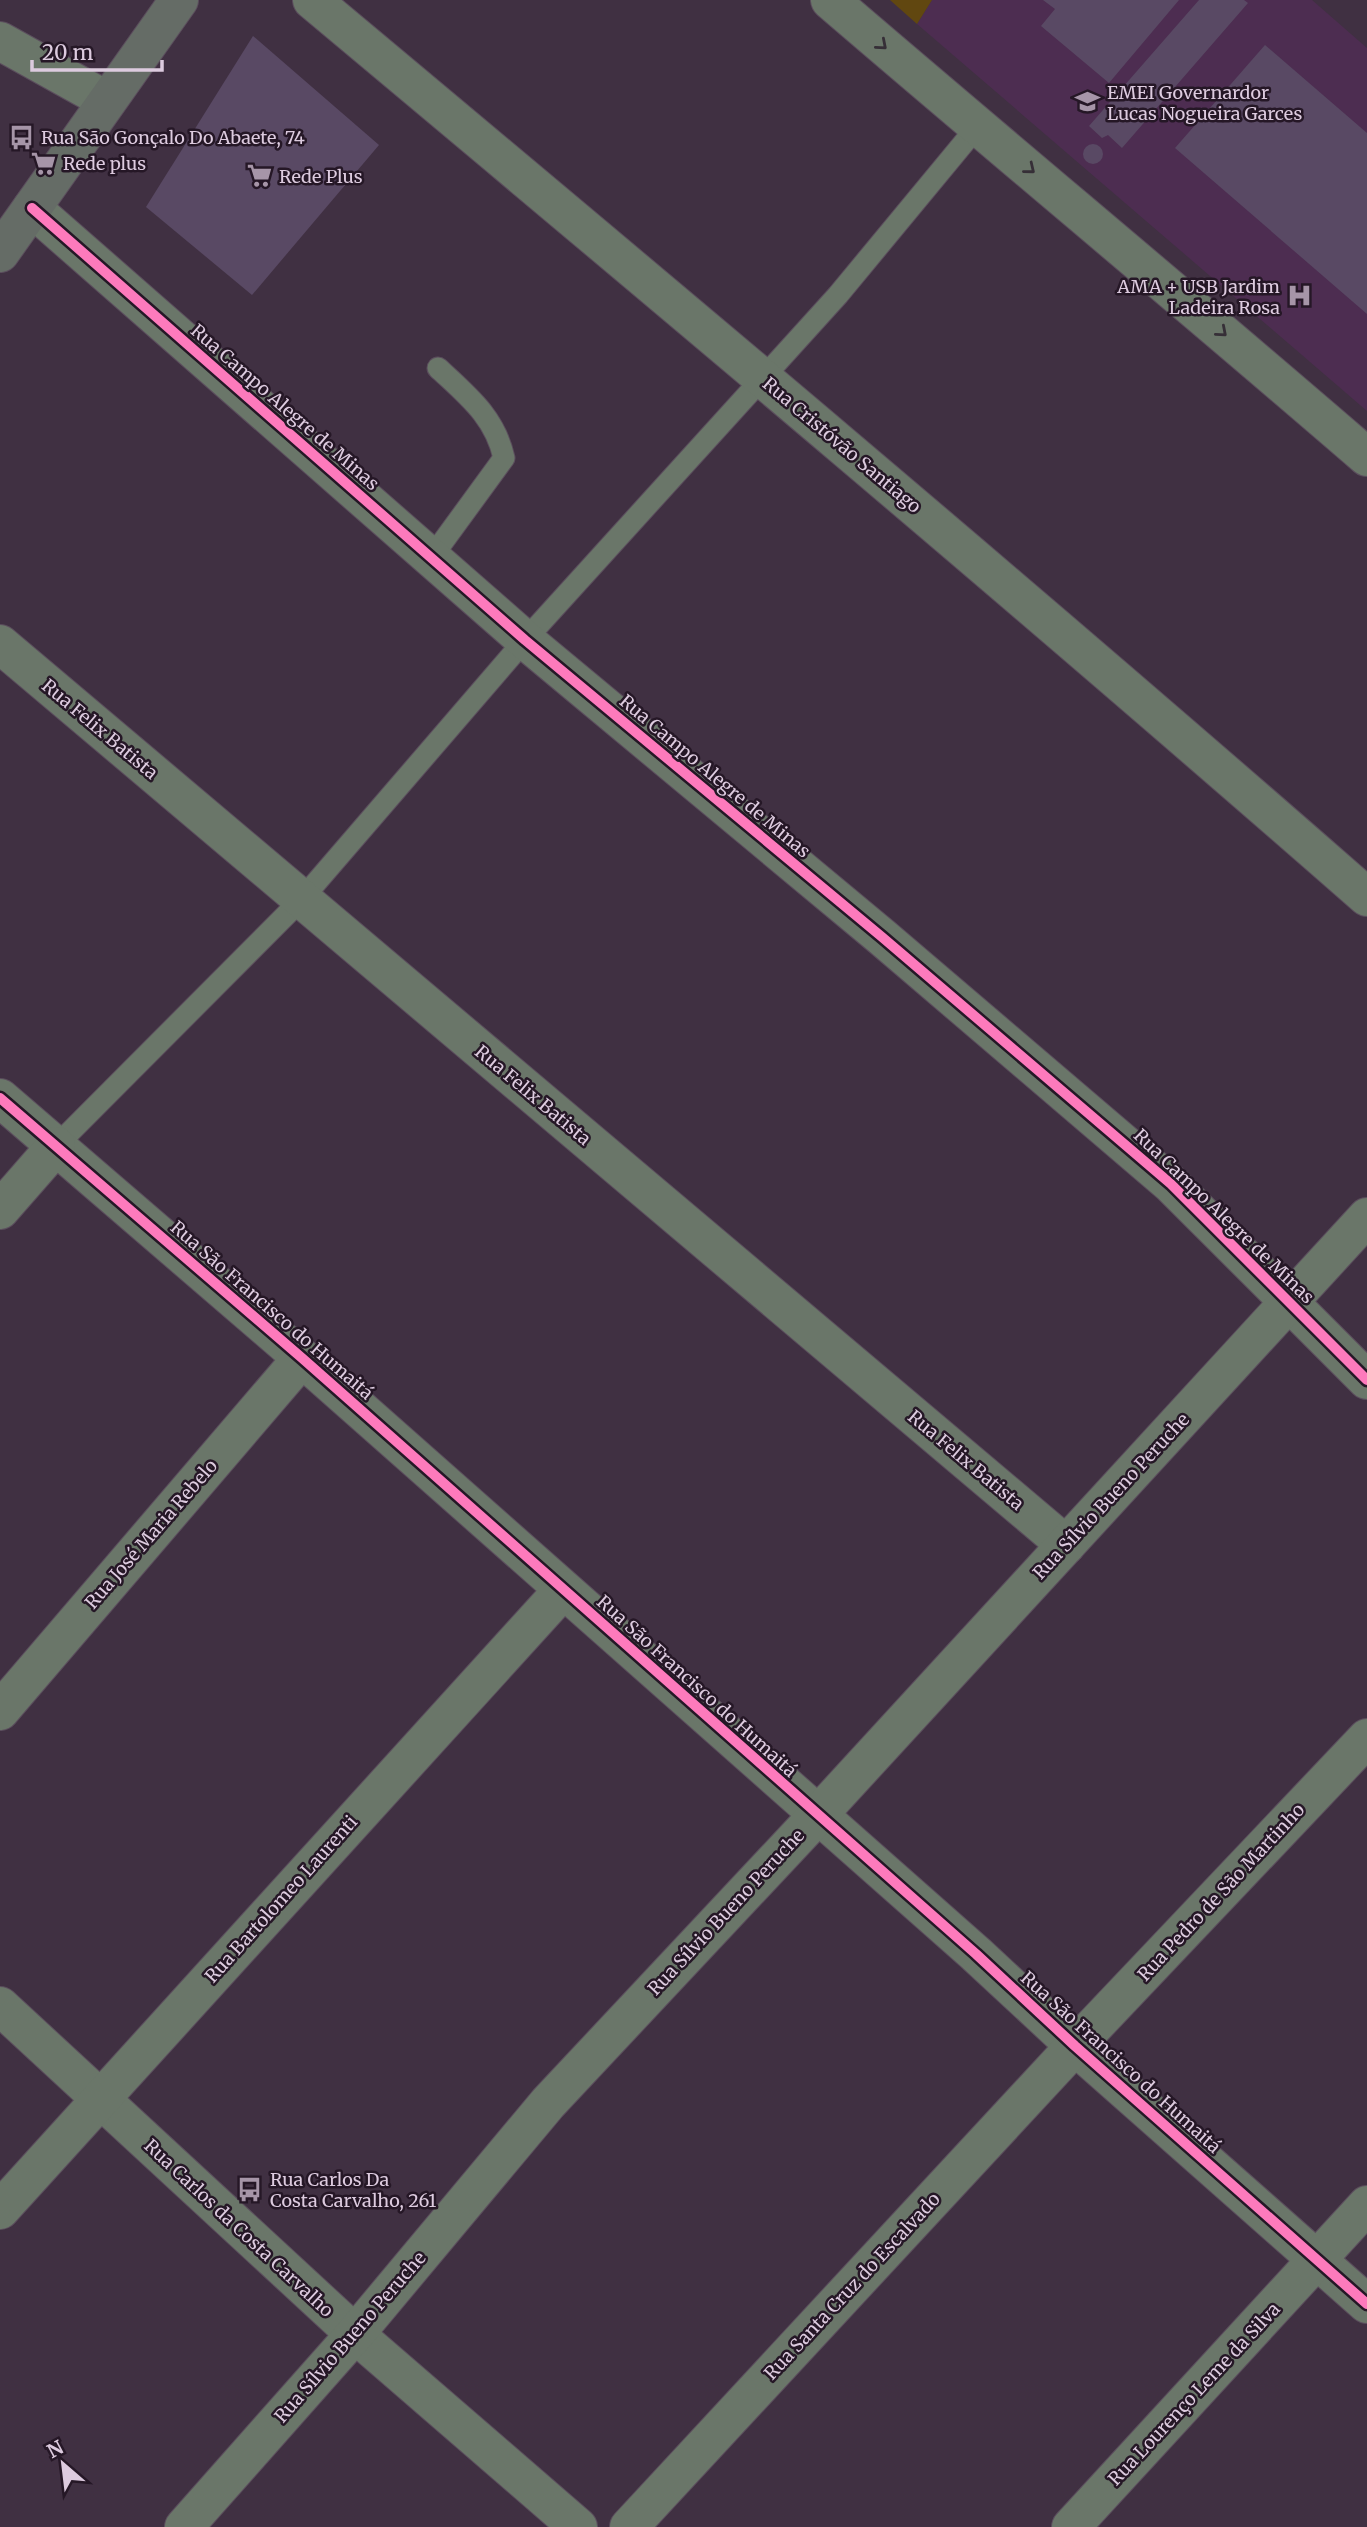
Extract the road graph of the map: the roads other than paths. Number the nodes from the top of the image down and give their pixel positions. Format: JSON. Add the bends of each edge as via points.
{"nodes":[{"id":1,"x":179,"y":0,"type":"edge"},
{"id":2,"x":312,"y":0,"type":"edge"},
{"id":3,"x":830,"y":0,"type":"edge"},
{"id":4,"x":0,"y":41,"type":"edge"},
{"id":5,"x":106,"y":100,"type":"junction"},
{"id":6,"x":977,"y":127,"type":"junction"},
{"id":7,"x":32,"y":208,"type":"junction"},
{"id":8,"x":0,"y":253,"type":"edge"},
{"id":9,"x":438,"y":368,"type":"dead end"},
{"id":10,"x":763,"y":377,"type":"junction"},
{"id":11,"x":1367,"y":457,"type":"edge"},
{"id":12,"x":432,"y":558,"type":"junction"},
{"id":13,"x":525,"y":640,"type":"junction"},
{"id":14,"x":0,"y":644,"type":"edge"},
{"id":15,"x":1367,"y":897,"type":"edge"},
{"id":16,"x":301,"y":900,"type":"junction"},
{"id":17,"x":0,"y":1098,"type":"edge"},
{"id":18,"x":56,"y":1146,"type":"junction"},
{"id":19,"x":0,"y":1210,"type":"edge"},
{"id":20,"x":1367,"y":1217,"type":"edge"},
{"id":21,"x":1290,"y":1301,"type":"junction"},
{"id":22,"x":302,"y":1358,"type":"junction"},
{"id":23,"x":1367,"y":1380,"type":"edge"},
{"id":24,"x":1066,"y":1545,"type":"junction"},
{"id":25,"x":563,"y":1590,"type":"junction"},
{"id":26,"x":0,"y":1711,"type":"edge"},
{"id":27,"x":1367,"y":1738,"type":"edge"},
{"id":28,"x":817,"y":1816,"type":"junction"},
{"id":29,"x":0,"y":2006,"type":"edge"},
{"id":30,"x":1075,"y":2046,"type":"junction"},
{"id":31,"x":99,"y":2098,"type":"junction"},
{"id":32,"x":1367,"y":2205,"type":"edge"},
{"id":33,"x":0,"y":2210,"type":"edge"},
{"id":34,"x":1317,"y":2261,"type":"junction"},
{"id":35,"x":1367,"y":2304,"type":"edge"},
{"id":36,"x":355,"y":2334,"type":"junction"},
{"id":37,"x":184,"y":2527,"type":"edge"},
{"id":38,"x":578,"y":2527,"type":"edge"},
{"id":39,"x":629,"y":2527,"type":"edge"},
{"id":40,"x":1071,"y":2527,"type":"edge"}],
"edges":[{"from":1,"to":5,"type":"street"},
{"from":2,"to":10,"type":"street","name":"Rua Cristóvão Santiago"},
{"from":3,"to":6,"type":"street","one_way":true},
{"from":4,"to":5,"type":"street"},
{"from":5,"to":7,"type":"street"},
{"from":6,"to":10,"type":"lane","via":[[838,295]]},
{"from":6,"to":11,"type":"street","one_way":true},
{"from":7,"to":8,"type":"street"},
{"from":7,"to":12,"type":"street","name":"Rua Campo Alegre de Minas"},
{"from":9,"to":12,"type":"lane","via":[[484,411],[499,437],[504,458]]},
{"from":10,"to":13,"type":"lane"},
{"from":10,"to":15,"type":"street","name":"Rua Cristóvão Santiago"},
{"from":12,"to":13,"type":"street","name":"Rua Campo Alegre de Minas"},
{"from":13,"to":16,"type":"lane"},
{"from":13,"to":21,"type":"street","name":"Rua Campo Alegre de Minas","via":[[1171,1184]]},
{"from":14,"to":16,"type":"street","name":"Rua Felix Batista"},
{"from":16,"to":18,"type":"lane"},
{"from":16,"to":24,"type":"street","name":"Rua Felix Batista"},
{"from":17,"to":18,"type":"street","name":"Rua São Francisco do Humaitá"},
{"from":18,"to":19,"type":"street"},
{"from":18,"to":22,"type":"street","name":"Rua São Francisco do Humaitá"},
{"from":20,"to":21,"type":"street","name":"Rua Sílvio Bueno Peruche"},
{"from":21,"to":23,"type":"street","name":"Rua Campo Alegre de Minas"},
{"from":21,"to":24,"type":"street","name":"Rua Sílvio Bueno Peruche"},
{"from":22,"to":25,"type":"street","name":"Rua São Francisco do Humaitá"},
{"from":22,"to":26,"type":"street","name":"Rua José Maria Rebelo"},
{"from":24,"to":28,"type":"street","name":"Rua Sílvio Bueno Peruche"},
{"from":25,"to":28,"type":"street","name":"Rua São Francisco do Humaitá"},
{"from":25,"to":31,"type":"street","name":"Rua Bartolomeo Laurenti"},
{"from":27,"to":30,"type":"street","name":"Rua Pedro de São Martinho"},
{"from":28,"to":30,"type":"street","name":"Rua São Francisco do Humaitá"},
{"from":28,"to":36,"type":"street","name":"Rua Sílvio Bueno Peruche","via":[[548,2103]]},
{"from":29,"to":31,"type":"street","name":"Rua Carlos da Costa Carvalho"},
{"from":30,"to":34,"type":"street","name":"Rua São Francisco do Humaitá"},
{"from":30,"to":39,"type":"street","name":"Rua Santa Cruz do Escalvado"},
{"from":31,"to":33,"type":"street","name":"Rua Bartolomeo Laurenti"},
{"from":31,"to":36,"type":"street","name":"Rua Carlos da Costa Carvalho"},
{"from":32,"to":34,"type":"street","name":"Rua Lourenço Leme da Silva"},
{"from":34,"to":35,"type":"street","name":"Rua São Francisco do Humaitá"},
{"from":34,"to":40,"type":"street","name":"Rua Lourenço Leme da Silva"},
{"from":36,"to":37,"type":"street","name":"Rua Sílvio Bueno Peruche"},
{"from":36,"to":38,"type":"street","name":"Rua Carlos da Costa Carvalho"}]}
